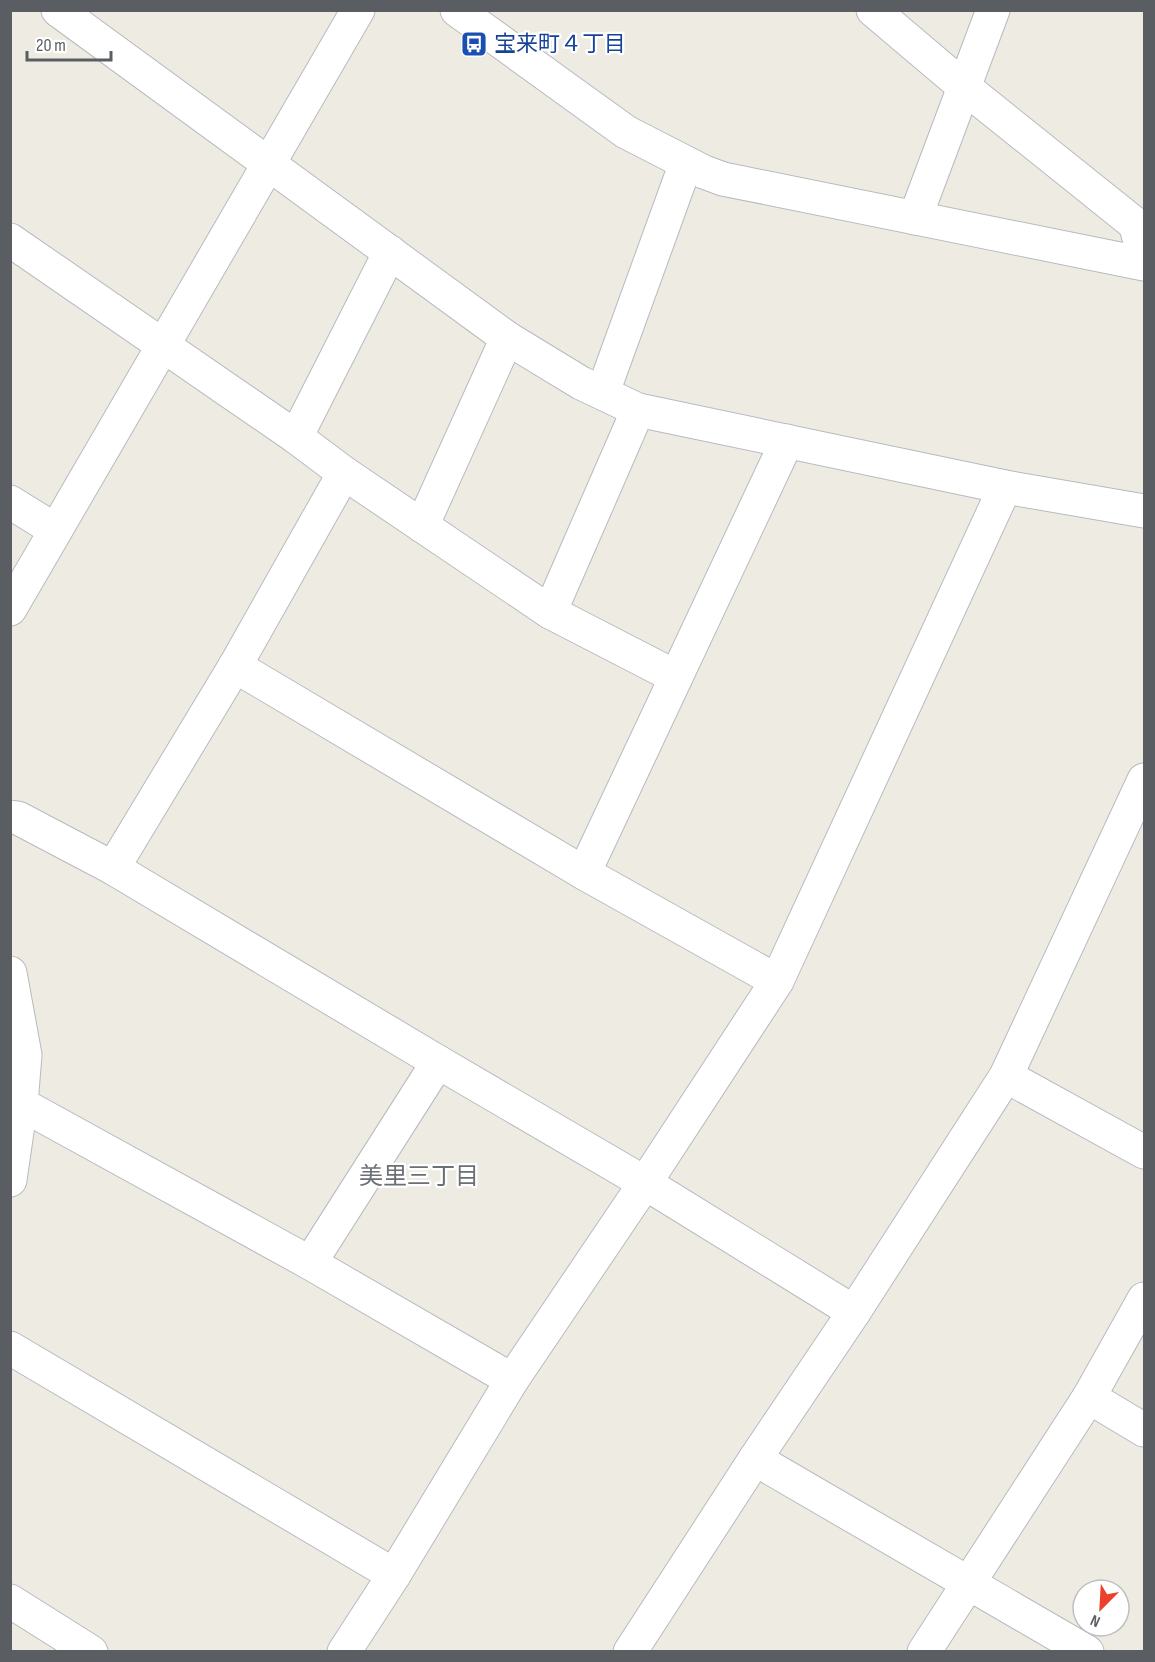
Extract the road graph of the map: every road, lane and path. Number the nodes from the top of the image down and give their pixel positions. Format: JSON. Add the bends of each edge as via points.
{"nodes":[{"id":1,"x":58,"y":10,"type":"edge"},
{"id":2,"x":358,"y":10,"type":"edge"},
{"id":3,"x":457,"y":10,"type":"edge"},
{"id":4,"x":873,"y":10,"type":"edge"},
{"id":5,"x":993,"y":10,"type":"edge"},
{"id":6,"x":964,"y":87,"type":"junction"},
{"id":7,"x":268,"y":162,"type":"junction"},
{"id":8,"x":686,"y":163,"type":"junction"},
{"id":9,"x":1140,"y":212,"type":"edge"},
{"id":10,"x":915,"y":218,"type":"junction"},
{"id":11,"x":10,"y":240,"type":"edge"},
{"id":12,"x":390,"y":252,"type":"junction"},
{"id":13,"x":1144,"y":255,"type":"edge"},
{"id":14,"x":1144,"y":264,"type":"edge"},
{"id":15,"x":507,"y":338,"type":"junction"},
{"id":16,"x":162,"y":345,"type":"junction"},
{"id":17,"x":603,"y":392,"type":"junction"},
{"id":18,"x":638,"y":410,"type":"junction"},
{"id":19,"x":296,"y":437,"type":"junction"},
{"id":20,"x":787,"y":441,"type":"junction"},
{"id":21,"x":344,"y":473,"type":"junction"},
{"id":22,"x":1005,"y":487,"type":"junction"},
{"id":23,"x":10,"y":502,"type":"edge"},
{"id":24,"x":1144,"y":511,"type":"edge"},
{"id":25,"x":422,"y":526,"type":"junction"},
{"id":26,"x":55,"y":530,"type":"junction"},
{"id":27,"x":10,"y":609,"type":"edge"},
{"id":28,"x":550,"y":612,"type":"junction"},
{"id":29,"x":235,"y":666,"type":"junction"},
{"id":30,"x":676,"y":677,"type":"junction"},
{"id":31,"x":1144,"y":780,"type":"edge"},
{"id":32,"x":10,"y":817,"type":"edge"},
{"id":33,"x":113,"y":868,"type":"junction"},
{"id":34,"x":584,"y":873,"type":"junction"},
{"id":35,"x":10,"y":973,"type":"edge"},
{"id":36,"x":777,"y":981,"type":"junction"},
{"id":37,"x":438,"y":1062,"type":"junction"},
{"id":38,"x":1006,"y":1076,"type":"junction"},
{"id":39,"x":21,"y":1104,"type":"junction"},
{"id":40,"x":1144,"y":1152,"type":"edge"},
{"id":41,"x":10,"y":1180,"type":"edge"},
{"id":42,"x":645,"y":1183,"type":"junction"},
{"id":43,"x":310,"y":1263,"type":"junction"},
{"id":44,"x":1144,"y":1299,"type":"edge"},
{"id":45,"x":854,"y":1312,"type":"junction"},
{"id":46,"x":10,"y":1348,"type":"edge"},
{"id":47,"x":512,"y":1380,"type":"junction"},
{"id":48,"x":1089,"y":1397,"type":"junction"},
{"id":49,"x":1144,"y":1430,"type":"edge"},
{"id":50,"x":755,"y":1459,"type":"junction"},
{"id":51,"x":394,"y":1575,"type":"junction"},
{"id":52,"x":969,"y":1582,"type":"junction"},
{"id":53,"x":10,"y":1601,"type":"edge"},
{"id":54,"x":84,"y":1650,"type":"edge"},
{"id":55,"x":344,"y":1652,"type":"edge"},
{"id":56,"x":630,"y":1652,"type":"edge"},
{"id":57,"x":924,"y":1652,"type":"edge"},
{"id":58,"x":1086,"y":1652,"type":"edge"}],
"edges":[{"from":1,"to":7,"type":"street"},
{"from":2,"to":7,"type":"street"},
{"from":3,"to":8,"type":"street","via":[[626,132]]},
{"from":4,"to":6,"type":"street"},
{"from":5,"to":6,"type":"street"},
{"from":6,"to":9,"type":"street"},
{"from":6,"to":10,"type":"street"},
{"from":7,"to":12,"type":"street"},
{"from":7,"to":16,"type":"street"},
{"from":8,"to":10,"type":"street","via":[[723,179]]},
{"from":8,"to":17,"type":"street"},
{"from":9,"to":13,"type":"street"},
{"from":10,"to":14,"type":"street"},
{"from":11,"to":16,"type":"street"},
{"from":12,"to":15,"type":"street"},
{"from":12,"to":19,"type":"street"},
{"from":15,"to":17,"type":"street","via":[[581,384]]},
{"from":15,"to":25,"type":"street"},
{"from":16,"to":19,"type":"street"},
{"from":16,"to":26,"type":"street"},
{"from":17,"to":18,"type":"street"},
{"from":18,"to":20,"type":"street"},
{"from":18,"to":28,"type":"street"},
{"from":19,"to":21,"type":"street"},
{"from":20,"to":22,"type":"street"},
{"from":20,"to":30,"type":"street"},
{"from":21,"to":25,"type":"street"},
{"from":21,"to":29,"type":"street"},
{"from":22,"to":24,"type":"street"},
{"from":22,"to":36,"type":"street"},
{"from":23,"to":26,"type":"street"},
{"from":25,"to":28,"type":"street"},
{"from":26,"to":27,"type":"street"},
{"from":28,"to":30,"type":"street"},
{"from":29,"to":33,"type":"street"},
{"from":29,"to":34,"type":"street"},
{"from":30,"to":34,"type":"street"},
{"from":31,"to":38,"type":"street"},
{"from":32,"to":33,"type":"street"},
{"from":33,"to":37,"type":"street"},
{"from":34,"to":36,"type":"street"},
{"from":35,"to":39,"type":"street","via":[[25,1055]]},
{"from":36,"to":42,"type":"street"},
{"from":37,"to":42,"type":"street"},
{"from":37,"to":43,"type":"street"},
{"from":38,"to":40,"type":"street"},
{"from":38,"to":45,"type":"street"},
{"from":39,"to":41,"type":"street"},
{"from":39,"to":43,"type":"street"},
{"from":42,"to":45,"type":"street"},
{"from":42,"to":47,"type":"street"},
{"from":43,"to":47,"type":"street"},
{"from":44,"to":48,"type":"street"},
{"from":45,"to":50,"type":"street"},
{"from":46,"to":51,"type":"street"},
{"from":47,"to":51,"type":"street"},
{"from":48,"to":49,"type":"street"},
{"from":48,"to":52,"type":"street"},
{"from":50,"to":52,"type":"street"},
{"from":50,"to":56,"type":"street"},
{"from":51,"to":55,"type":"street"},
{"from":52,"to":57,"type":"street"},
{"from":52,"to":58,"type":"street"},
{"from":53,"to":54,"type":"street"}]}
